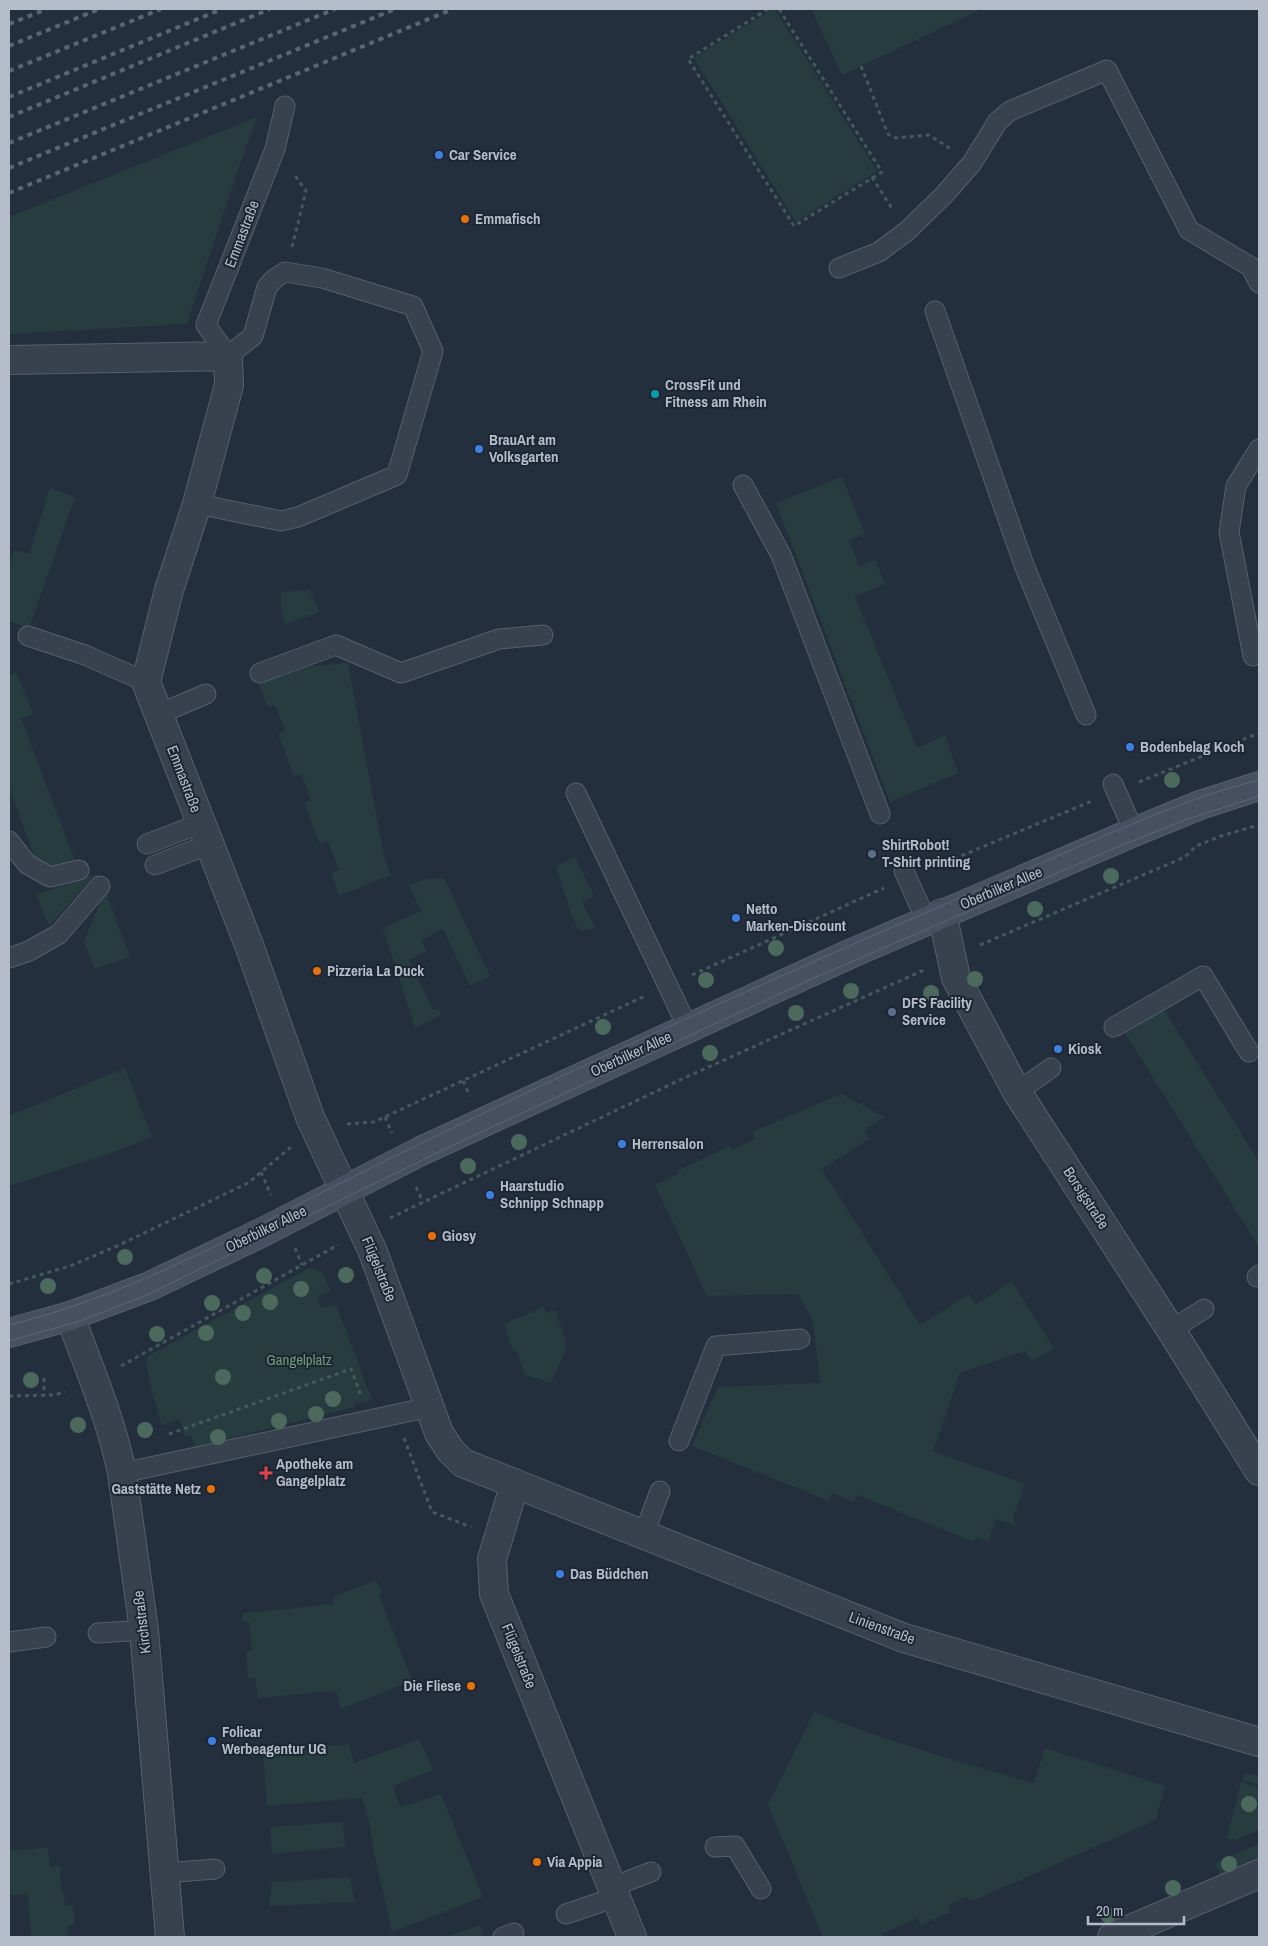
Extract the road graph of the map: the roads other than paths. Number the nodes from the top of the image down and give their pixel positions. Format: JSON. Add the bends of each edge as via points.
{"nodes":[{"id":1,"x":285,"y":106,"type":"dead end"},
{"id":2,"x":839,"y":268,"type":"dead end"},
{"id":3,"x":1259,"y":282,"type":"edge"},
{"id":4,"x":935,"y":311,"type":"dead end"},
{"id":5,"x":228,"y":356,"type":"junction"},
{"id":6,"x":9,"y":360,"type":"edge"},
{"id":7,"x":1259,"y":449,"type":"edge"},
{"id":8,"x":743,"y":485,"type":"dead end"},
{"id":9,"x":198,"y":504,"type":"junction"},
{"id":10,"x":543,"y":635,"type":"dead end"},
{"id":11,"x":28,"y":636,"type":"dead end"},
{"id":12,"x":1253,"y":656,"type":"dead end"},
{"id":13,"x":260,"y":673,"type":"dead end"},
{"id":14,"x":146,"y":682,"type":"junction"},
{"id":15,"x":206,"y":694,"type":"dead end"},
{"id":16,"x":159,"y":714,"type":"junction"},
{"id":17,"x":1086,"y":715,"type":"dead end"},
{"id":18,"x":1259,"y":786,"type":"edge"},
{"id":19,"x":1115,"y":788,"type":"road end"},
{"id":20,"x":576,"y":793,"type":"dead end"},
{"id":21,"x":880,"y":814,"type":"dead end"},
{"id":22,"x":1134,"y":832,"type":"junction"},
{"id":23,"x":206,"y":833,"type":"junction"},
{"id":24,"x":9,"y":841,"type":"edge"},
{"id":25,"x":147,"y":844,"type":"dead end"},
{"id":26,"x":155,"y":865,"type":"dead end"},
{"id":27,"x":79,"y":870,"type":"dead end"},
{"id":28,"x":906,"y":874,"type":"road end"},
{"id":29,"x":100,"y":886,"type":"dead end"},
{"id":30,"x":934,"y":916,"type":"junction"},
{"id":31,"x":9,"y":958,"type":"edge"},
{"id":32,"x":1114,"y":1027,"type":"dead end"},
{"id":33,"x":688,"y":1028,"type":"junction"},
{"id":34,"x":1250,"y":1052,"type":"dead end"},
{"id":35,"x":1052,"y":1068,"type":"dead end"},
{"id":36,"x":1017,"y":1092,"type":"junction"},
{"id":37,"x":345,"y":1190,"type":"junction"},
{"id":38,"x":1204,"y":1309,"type":"dead end"},
{"id":39,"x":70,"y":1316,"type":"junction"},
{"id":40,"x":1171,"y":1330,"type":"junction"},
{"id":41,"x":9,"y":1333,"type":"edge"},
{"id":42,"x":800,"y":1339,"type":"dead end"},
{"id":43,"x":430,"y":1407,"type":"junction"},
{"id":44,"x":679,"y":1441,"type":"dead end"},
{"id":45,"x":1259,"y":1471,"type":"edge"},
{"id":46,"x":122,"y":1473,"type":"junction"},
{"id":47,"x":515,"y":1483,"type":"junction"},
{"id":48,"x":660,"y":1491,"type":"dead end"},
{"id":49,"x":644,"y":1534,"type":"junction"},
{"id":50,"x":144,"y":1630,"type":"junction"},
{"id":51,"x":98,"y":1633,"type":"dead end"},
{"id":52,"x":46,"y":1637,"type":"dead end"},
{"id":53,"x":9,"y":1642,"type":"edge"},
{"id":54,"x":1259,"y":1742,"type":"edge"},
{"id":55,"x":715,"y":1847,"type":"dead end"},
{"id":56,"x":216,"y":1869,"type":"dead end"},
{"id":57,"x":651,"y":1872,"type":"dead end"},
{"id":58,"x":165,"y":1873,"type":"junction"},
{"id":59,"x":1259,"y":1874,"type":"edge"},
{"id":60,"x":761,"y":1889,"type":"dead end"},
{"id":61,"x":614,"y":1892,"type":"junction"},
{"id":62,"x":566,"y":1914,"type":"dead end"},
{"id":63,"x":170,"y":1937,"type":"edge"},
{"id":64,"x":632,"y":1937,"type":"edge"},
{"id":65,"x":1112,"y":1937,"type":"edge"}],
"edges":[{"from":1,"to":5,"type":"lane","name":"Emmastraße","via":[[274,149],[206,325]]},
{"from":2,"to":3,"type":"lane","via":[[879,252],[907,231],[972,164],[998,121],[1010,112],[1107,70],[1189,230],[1251,267]]},
{"from":4,"to":17,"type":"lane","via":[[1024,565]]},
{"from":5,"to":6,"type":"street"},
{"from":5,"to":9,"type":"street","via":[[229,385]]},
{"from":5,"to":9,"type":"lane","via":[[252,336],[267,287],[285,272],[322,278],[413,306],[433,351],[397,475],[298,517],[281,521]]},
{"from":7,"to":12,"type":"lane","via":[[1236,486],[1229,532]]},
{"from":8,"to":21,"type":"lane","via":[[781,555]]},
{"from":9,"to":14,"type":"street","via":[[169,590]]},
{"from":10,"to":13,"type":"lane","via":[[499,640],[401,673],[336,645]]},
{"from":11,"to":14,"type":"lane","via":[[85,655]]},
{"from":14,"to":16,"type":"street","name":"Emmastraße"},
{"from":15,"to":16,"type":"lane"},
{"from":16,"to":23,"type":"street","name":"Emmastraße"},
{"from":18,"to":22,"type":"main road","name":"Oberbilker Allee","via":[[1200,805]]},
{"from":19,"to":22,"type":"lane"},
{"from":20,"to":33,"type":"lane"},
{"from":22,"to":30,"type":"main road","name":"Oberbilker Allee"},
{"from":23,"to":25,"type":"lane"},
{"from":23,"to":26,"type":"lane"},
{"from":23,"to":37,"type":"street","name":"Emmastraße","via":[[310,1116]]},
{"from":24,"to":27,"type":"lane","via":[[28,864],[50,877]]},
{"from":28,"to":30,"type":"lane"},
{"from":29,"to":31,"type":"lane","via":[[59,934]]},
{"from":30,"to":33,"type":"main road","name":"Oberbilker Allee"},
{"from":30,"to":36,"type":"street","name":"Borsigstraße","via":[[956,978]]},
{"from":32,"to":34,"type":"lane","via":[[1203,976]]},
{"from":33,"to":37,"type":"main road","name":"Oberbilker Allee","via":[[421,1151]]},
{"from":35,"to":36,"type":"lane"},
{"from":36,"to":40,"type":"street","name":"Borsigstraße"},
{"from":37,"to":39,"type":"main road","name":"Oberbilker Allee","via":[[150,1286]]},
{"from":37,"to":43,"type":"street","name":"Flügelstraße","via":[[373,1252]]},
{"from":38,"to":40,"type":"lane"},
{"from":39,"to":41,"type":"main road","name":"Oberbilker Allee"},
{"from":39,"to":46,"type":"street","name":"Kirchstraße","via":[[96,1386]]},
{"from":40,"to":45,"type":"street","name":"Borsigstraße"},
{"from":42,"to":44,"type":"lane","via":[[716,1346]]},
{"from":43,"to":46,"type":"lane"},
{"from":43,"to":47,"type":"street","name":"Flügelstraße","via":[[439,1433],[463,1463]]},
{"from":46,"to":50,"type":"street","name":"Kirchstraße"},
{"from":47,"to":49,"type":"street","name":"Linienstraße"},
{"from":47,"to":61,"type":"street","name":"Flügelstraße","via":[[492,1559],[494,1594]]},
{"from":48,"to":49,"type":"lane"},
{"from":49,"to":54,"type":"street","name":"Linienstraße","via":[[904,1638]]},
{"from":50,"to":51,"type":"lane"},
{"from":50,"to":58,"type":"street","name":"Kirchstraße"},
{"from":52,"to":53,"type":"lane"},
{"from":55,"to":60,"type":"lane","via":[[735,1846]]},
{"from":56,"to":58,"type":"lane"},
{"from":57,"to":61,"type":"lane"},
{"from":58,"to":63,"type":"street","name":"Kirchstraße"},
{"from":59,"to":65,"type":"street"},
{"from":61,"to":62,"type":"lane"},
{"from":61,"to":64,"type":"street","name":"Flügelstraße"}]}
